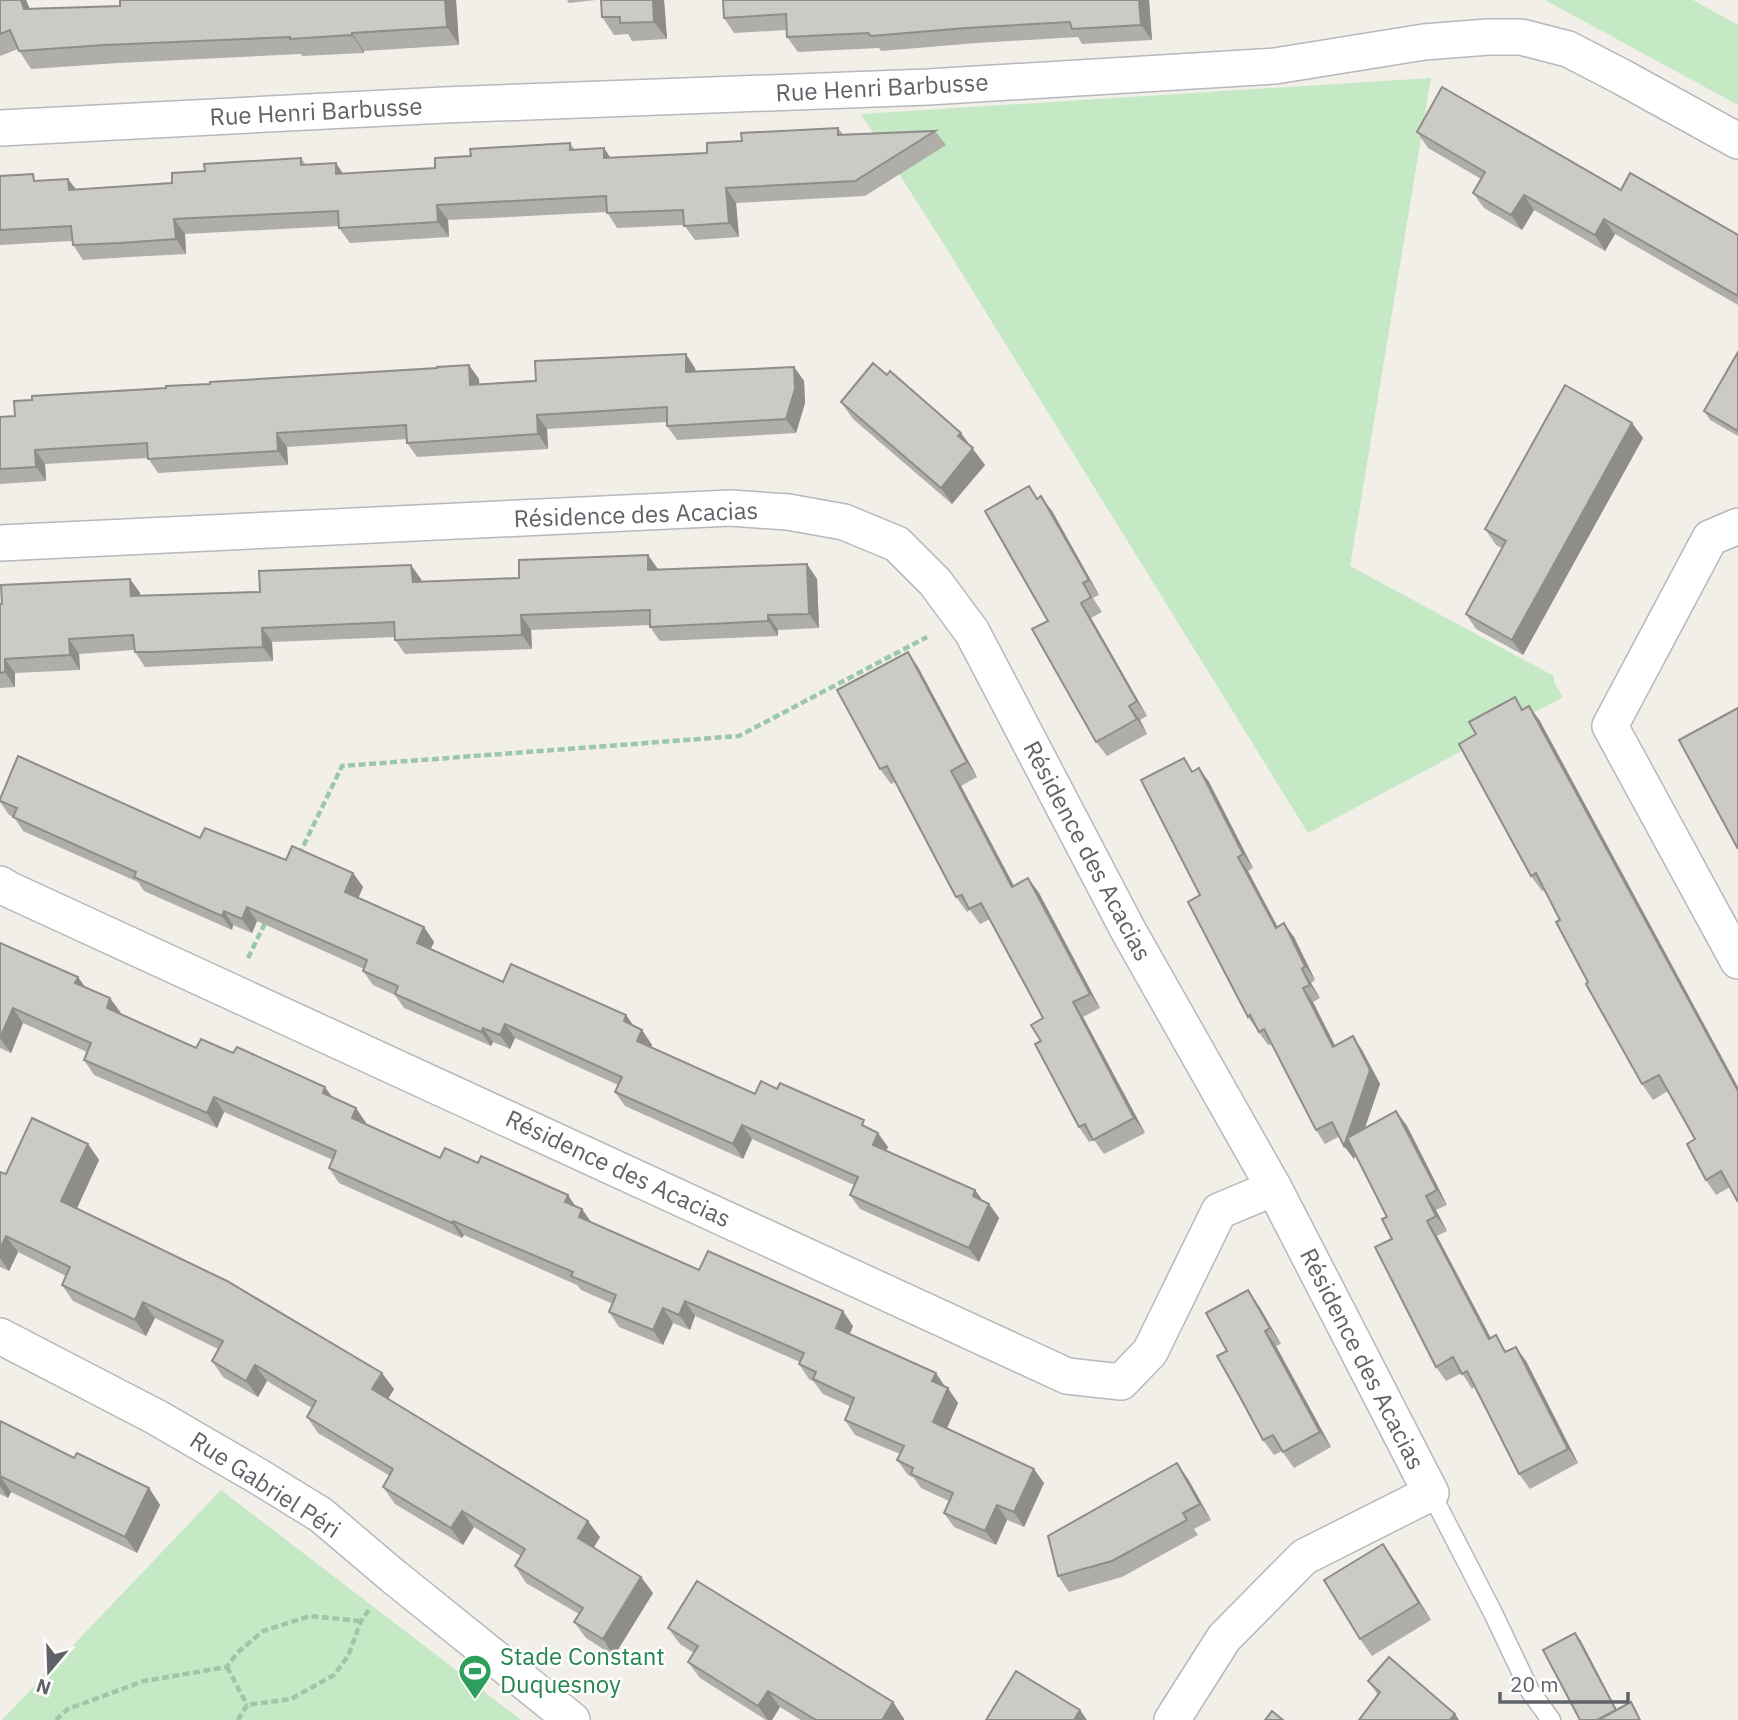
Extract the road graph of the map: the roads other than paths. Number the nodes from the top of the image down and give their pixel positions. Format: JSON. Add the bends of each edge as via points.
{"nodes":[{"id":1,"x":0,"y":128,"type":"edge"},
{"id":2,"x":1738,"y":141,"type":"edge"},
{"id":3,"x":1738,"y":526,"type":"edge"},
{"id":4,"x":0,"y":543,"type":"edge"},
{"id":5,"x":0,"y":884,"type":"edge"},
{"id":6,"x":1738,"y":961,"type":"edge"},
{"id":7,"x":1274,"y":1188,"type":"junction"},
{"id":8,"x":0,"y":1336,"type":"edge"},
{"id":9,"x":1431,"y":1493,"type":"junction"},
{"id":10,"x":572,"y":1720,"type":"edge"},
{"id":11,"x":1172,"y":1720,"type":"edge"},
{"id":12,"x":1551,"y":1720,"type":"edge"}],
"edges":[{"from":1,"to":2,"type":"street","name":"Rue Henri Barbusse","via":[[928,87],[1275,66],[1424,42],[1521,37],[1567,49]]},
{"from":3,"to":6,"type":"street","via":[[1710,538],[1610,726]]},
{"from":4,"to":7,"type":"street","name":"Résidence des Acacias","via":[[716,509],[788,512],[844,522],[897,544],[935,582],[972,632],[1128,930]]},
{"from":5,"to":7,"type":"street","name":"Résidence des Acacias","via":[[1067,1376],[1121,1382],[1150,1352],[1219,1211]]},
{"from":7,"to":9,"type":"street","name":"Résidence des Acacias"},
{"from":8,"to":10,"type":"street","name":"Rue Gabriel Péri","via":[[156,1417],[321,1515]]},
{"from":9,"to":11,"type":"street","name":"Résidence des Acacias","via":[[1304,1557],[1223,1638]]},
{"from":9,"to":12,"type":"lane","name":"Résidence des Acacias","via":[[1530,1691]]}]}
